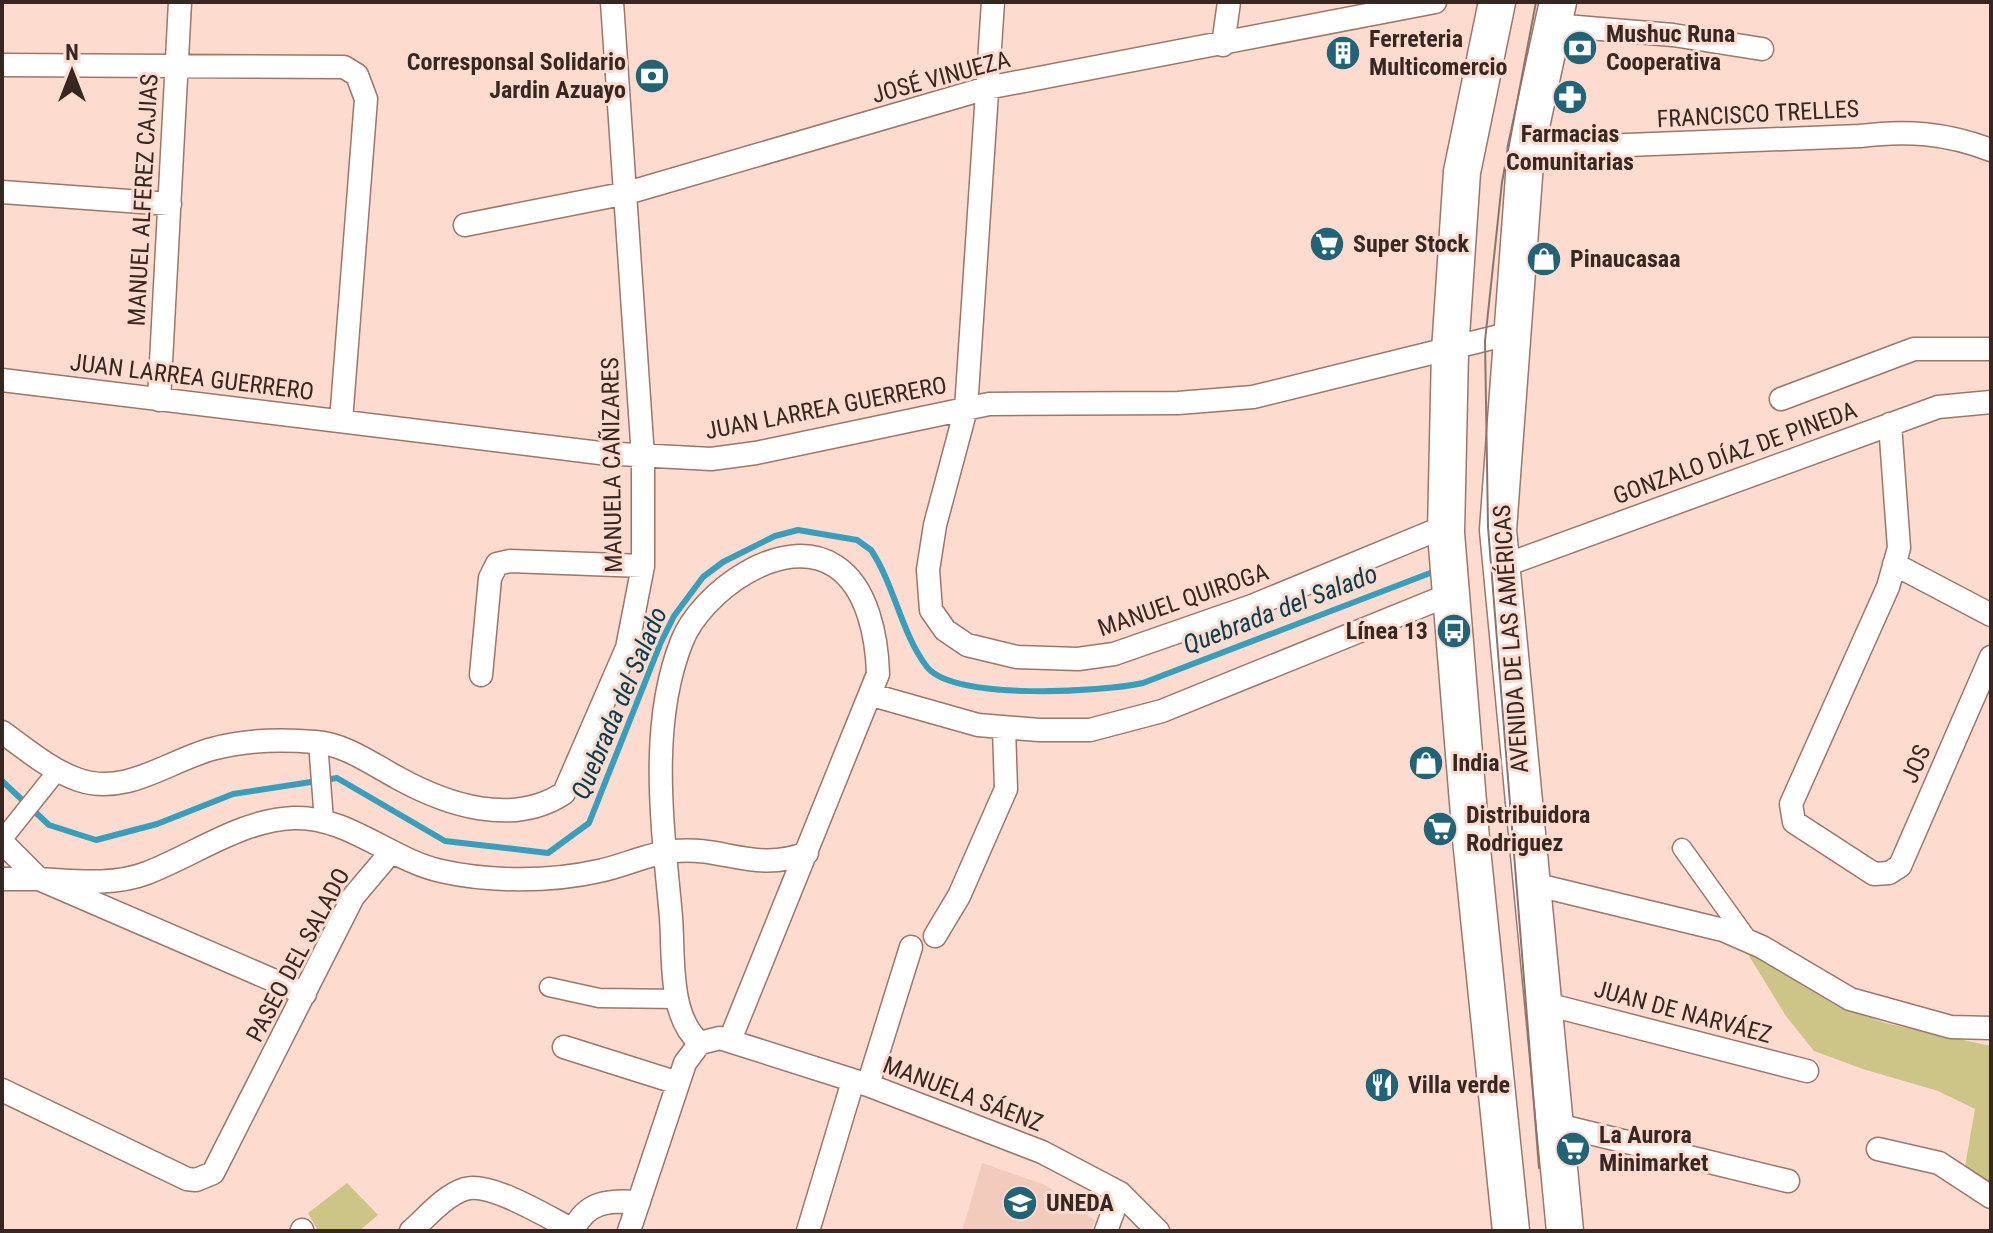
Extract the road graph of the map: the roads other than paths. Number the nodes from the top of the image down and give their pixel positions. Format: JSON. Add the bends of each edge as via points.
{"nodes":[{"id":1,"x":180,"y":2,"type":"edge"},
{"id":2,"x":612,"y":2,"type":"edge"},
{"id":3,"x":993,"y":2,"type":"edge"},
{"id":4,"x":1229,"y":2,"type":"edge"},
{"id":5,"x":1435,"y":2,"type":"edge"},
{"id":6,"x":1497,"y":2,"type":"edge"},
{"id":7,"x":1556,"y":13,"type":"edge"},
{"id":8,"x":1223,"y":45,"type":"junction"},
{"id":9,"x":1762,"y":49,"type":"dead end"},
{"id":10,"x":2,"y":65,"type":"edge"},
{"id":11,"x":176,"y":65,"type":"junction"},
{"id":12,"x":987,"y":88,"type":"junction"},
{"id":13,"x":1526,"y":149,"type":"junction"},
{"id":14,"x":1991,"y":150,"type":"edge"},
{"id":15,"x":2,"y":192,"type":"edge"},
{"id":16,"x":627,"y":193,"type":"junction"},
{"id":17,"x":170,"y":204,"type":"junction"},
{"id":18,"x":465,"y":225,"type":"dead end"},
{"id":19,"x":1512,"y":333,"type":"junction"},
{"id":20,"x":1991,"y":349,"type":"edge"},
{"id":21,"x":1450,"y":351,"type":"junction"},
{"id":22,"x":2,"y":380,"type":"edge"},
{"id":23,"x":1781,"y":399,"type":"dead end"},
{"id":24,"x":159,"y":400,"type":"junction"},
{"id":25,"x":1991,"y":402,"type":"edge"},
{"id":26,"x":966,"y":409,"type":"junction"},
{"id":27,"x":341,"y":421,"type":"junction"},
{"id":28,"x":1890,"y":424,"type":"junction"},
{"id":29,"x":643,"y":457,"type":"junction"},
{"id":30,"x":1446,"y":530,"type":"junction"},
{"id":31,"x":1500,"y":563,"type":"junction"},
{"id":32,"x":1894,"y":564,"type":"junction"},
{"id":33,"x":643,"y":566,"type":"junction"},
{"id":34,"x":1450,"y":588,"type":"junction"},
{"id":35,"x":1991,"y":615,"type":"edge"},
{"id":36,"x":1991,"y":657,"type":"edge"},
{"id":37,"x":481,"y":675,"type":"dead end"},
{"id":38,"x":872,"y":695,"type":"junction"},
{"id":39,"x":1004,"y":728,"type":"junction"},
{"id":40,"x":2,"y":732,"type":"edge"},
{"id":41,"x":318,"y":742,"type":"junction"},
{"id":42,"x":58,"y":770,"type":"junction"},
{"id":43,"x":324,"y":821,"type":"junction"},
{"id":44,"x":2,"y":841,"type":"edge"},
{"id":45,"x":1682,"y":848,"type":"dead end"},
{"id":46,"x":391,"y":852,"type":"junction"},
{"id":47,"x":665,"y":853,"type":"junction"},
{"id":48,"x":807,"y":853,"type":"junction"},
{"id":49,"x":2,"y":879,"type":"edge"},
{"id":50,"x":39,"y":879,"type":"junction"},
{"id":51,"x":1533,"y":884,"type":"junction"},
{"id":52,"x":935,"y":936,"type":"dead end"},
{"id":53,"x":1748,"y":940,"type":"junction"},
{"id":54,"x":911,"y":947,"type":"dead end"},
{"id":55,"x":549,"y":987,"type":"dead end"},
{"id":56,"x":305,"y":994,"type":"junction"},
{"id":57,"x":678,"y":999,"type":"junction"},
{"id":58,"x":1546,"y":1004,"type":"junction"},
{"id":59,"x":1991,"y":1028,"type":"edge"},
{"id":60,"x":730,"y":1040,"type":"junction"},
{"id":61,"x":700,"y":1043,"type":"junction"},
{"id":62,"x":564,"y":1047,"type":"dead end"},
{"id":63,"x":1807,"y":1071,"type":"dead end"},
{"id":64,"x":678,"y":1083,"type":"junction"},
{"id":65,"x":860,"y":1083,"type":"junction"},
{"id":66,"x":2,"y":1090,"type":"edge"},
{"id":67,"x":1557,"y":1125,"type":"junction"},
{"id":68,"x":1878,"y":1149,"type":"dead end"},
{"id":69,"x":1788,"y":1181,"type":"dead end"},
{"id":70,"x":1120,"y":1193,"type":"junction"},
{"id":71,"x":1991,"y":1197,"type":"edge"},
{"id":72,"x":639,"y":1202,"type":"junction"},
{"id":73,"x":411,"y":1231,"type":"edge"},
{"id":74,"x":573,"y":1231,"type":"edge"},
{"id":75,"x":629,"y":1231,"type":"edge"},
{"id":76,"x":808,"y":1231,"type":"edge"},
{"id":77,"x":1106,"y":1231,"type":"edge"},
{"id":78,"x":1158,"y":1231,"type":"edge"},
{"id":79,"x":1514,"y":1231,"type":"edge"},
{"id":80,"x":1565,"y":1231,"type":"edge"}],
"edges":[{"from":1,"to":11,"type":"street","name":"MANUEL ALFEREZ CAJIAS"},
{"from":2,"to":16,"type":"street","name":"MANUELA CAÑIZARES"},
{"from":3,"to":12,"type":"street","name":"MANUEL QUIROGA"},
{"from":4,"to":8,"type":"street"},
{"from":5,"to":8,"type":"street","name":"JOSÉ VINUEZA"},
{"from":6,"to":21,"type":"main road","via":[[1462,172]]},
{"from":7,"to":9,"type":"street"},
{"from":7,"to":13,"type":"main road","name":"AVENIDA DE LAS AMÉRICAS"},
{"from":8,"to":12,"type":"street","name":"JOSÉ VINUEZA"},
{"from":10,"to":11,"type":"street"},
{"from":11,"to":17,"type":"street","name":"MANUEL ALFEREZ CAJIAS"},
{"from":11,"to":27,"type":"street","via":[[344,67],[363,84]]},
{"from":12,"to":16,"type":"street","name":"JOSÉ VINUEZA"},
{"from":12,"to":26,"type":"street","name":"MANUEL QUIROGA"},
{"from":13,"to":14,"type":"street","name":"FRANCISCO TRELLES","via":[[1906,131],[1961,139]]},
{"from":13,"to":19,"type":"main road","name":"AVENIDA DE LAS AMÉRICAS"},
{"from":15,"to":17,"type":"street"},
{"from":16,"to":18,"type":"street","name":"JOSÉ VINUEZA"},
{"from":16,"to":29,"type":"street","name":"MANUELA CAÑIZARES"},
{"from":17,"to":24,"type":"street","name":"MANUEL ALFEREZ CAJIAS"},
{"from":19,"to":21,"type":"street","name":"JUAN LARREA GUERRERO"},
{"from":19,"to":31,"type":"main road","name":"AVENIDA DE LAS AMÉRICAS","via":[[1498,507]]},
{"from":20,"to":23,"type":"street","via":[[1914,349]]},
{"from":21,"to":26,"type":"street","name":"JUAN LARREA GUERRERO","via":[[1231,400],[1031,401]]},
{"from":21,"to":30,"type":"main road"},
{"from":22,"to":24,"type":"street","name":"JUAN LARREA GUERRERO"},
{"from":24,"to":27,"type":"street","name":"JUAN LARREA GUERRERO"},
{"from":25,"to":28,"type":"street","name":"GONZALO DÍAZ DE PINEDA","via":[[1938,407]]},
{"from":26,"to":29,"type":"street","name":"JUAN LARREA GUERRERO","via":[[733,456]]},
{"from":26,"to":30,"type":"street","name":"MANUEL QUIROGA","via":[[935,525],[927,584],[938,622],[980,650],[1035,659],[1114,654]]},
{"from":27,"to":29,"type":"street","name":"JUAN LARREA GUERRERO"},
{"from":28,"to":31,"type":"street","name":"GONZALO DÍAZ DE PINEDA"},
{"from":28,"to":32,"type":"street","via":[[1899,548]]},
{"from":29,"to":33,"type":"street","name":"MANUELA CAÑIZARES"},
{"from":30,"to":34,"type":"main road"},
{"from":31,"to":51,"type":"main road","name":"AVENIDA DE LAS AMÉRICAS"},
{"from":32,"to":35,"type":"street"},
{"from":32,"to":36,"type":"street","name":"JOS","via":[[1791,804],[1794,822],[1874,874],[1900,866]]},
{"from":33,"to":37,"type":"street","via":[[497,564],[490,578]]},
{"from":33,"to":41,"type":"street","name":"MANUELA CAÑIZARES","via":[[627,648],[564,793],[550,802],[497,810],[445,801],[353,753]]},
{"from":34,"to":39,"type":"street","via":[[1137,719],[1090,730]]},
{"from":34,"to":79,"type":"main road"},
{"from":38,"to":39,"type":"street"},
{"from":38,"to":47,"type":"street","via":[[878,655],[866,611],[853,582],[832,563],[776,560],[738,576],[692,623],[676,657],[663,743]]},
{"from":38,"to":48,"type":"street"},
{"from":39,"to":52,"type":"street","via":[[1006,789],[959,896]]},
{"from":40,"to":42,"type":"street","name":"MANUELA CAÑIZARES"},
{"from":41,"to":42,"type":"street","name":"MANUELA CAÑIZARES","via":[[251,741],[210,749],[113,784],[80,780]]},
{"from":41,"to":43,"type":"street"},
{"from":42,"to":44,"type":"street"},
{"from":43,"to":46,"type":"street"},
{"from":43,"to":50,"type":"street","via":[[266,821],[145,874],[97,883]]},
{"from":44,"to":50,"type":"street"},
{"from":45,"to":53,"type":"street"},
{"from":46,"to":47,"type":"street","via":[[445,872],[524,877],[595,872]]},
{"from":46,"to":56,"type":"street","name":"PASEO DEL SALADO","via":[[353,897]]},
{"from":47,"to":48,"type":"street","via":[[690,851],[756,861]]},
{"from":47,"to":57,"type":"street"},
{"from":48,"to":60,"type":"street"},
{"from":49,"to":50,"type":"street"},
{"from":50,"to":56,"type":"street"},
{"from":51,"to":53,"type":"street","via":[[1711,926]]},
{"from":51,"to":58,"type":"main road","name":"AVENIDA DE LAS AMÉRICAS"},
{"from":53,"to":59,"type":"street","via":[[1850,999],[1951,1027]]},
{"from":54,"to":65,"type":"street"},
{"from":55,"to":57,"type":"street","via":[[599,998]]},
{"from":56,"to":66,"type":"street","name":"PASEO DEL SALADO","via":[[213,1173],[205,1177],[187,1179]]},
{"from":57,"to":61,"type":"street","via":[[689,1031]]},
{"from":58,"to":63,"type":"street","name":"JUAN DE NARVÁEZ"},
{"from":58,"to":67,"type":"main road","name":"AVENIDA DE LAS AMÉRICAS"},
{"from":60,"to":61,"type":"street"},
{"from":60,"to":65,"type":"street","name":"MANUELA SÁENZ"},
{"from":61,"to":64,"type":"street"},
{"from":62,"to":64,"type":"street"},
{"from":64,"to":72,"type":"street"},
{"from":65,"to":70,"type":"street","name":"MANUELA SÁENZ","via":[[1042,1152]]},
{"from":65,"to":76,"type":"street"},
{"from":67,"to":69,"type":"street"},
{"from":67,"to":80,"type":"main road","name":"AVENIDA DE LAS AMÉRICAS"},
{"from":68,"to":71,"type":"street","via":[[1939,1163]]},
{"from":70,"to":77,"type":"street"},
{"from":70,"to":78,"type":"street","name":"MANUELA SÁENZ"},
{"from":72,"to":74,"type":"street","via":[[599,1204],[585,1212]]},
{"from":72,"to":75,"type":"street"},
{"from":73,"to":74,"type":"street","via":[[457,1193],[472,1188],[497,1193]]}]}
